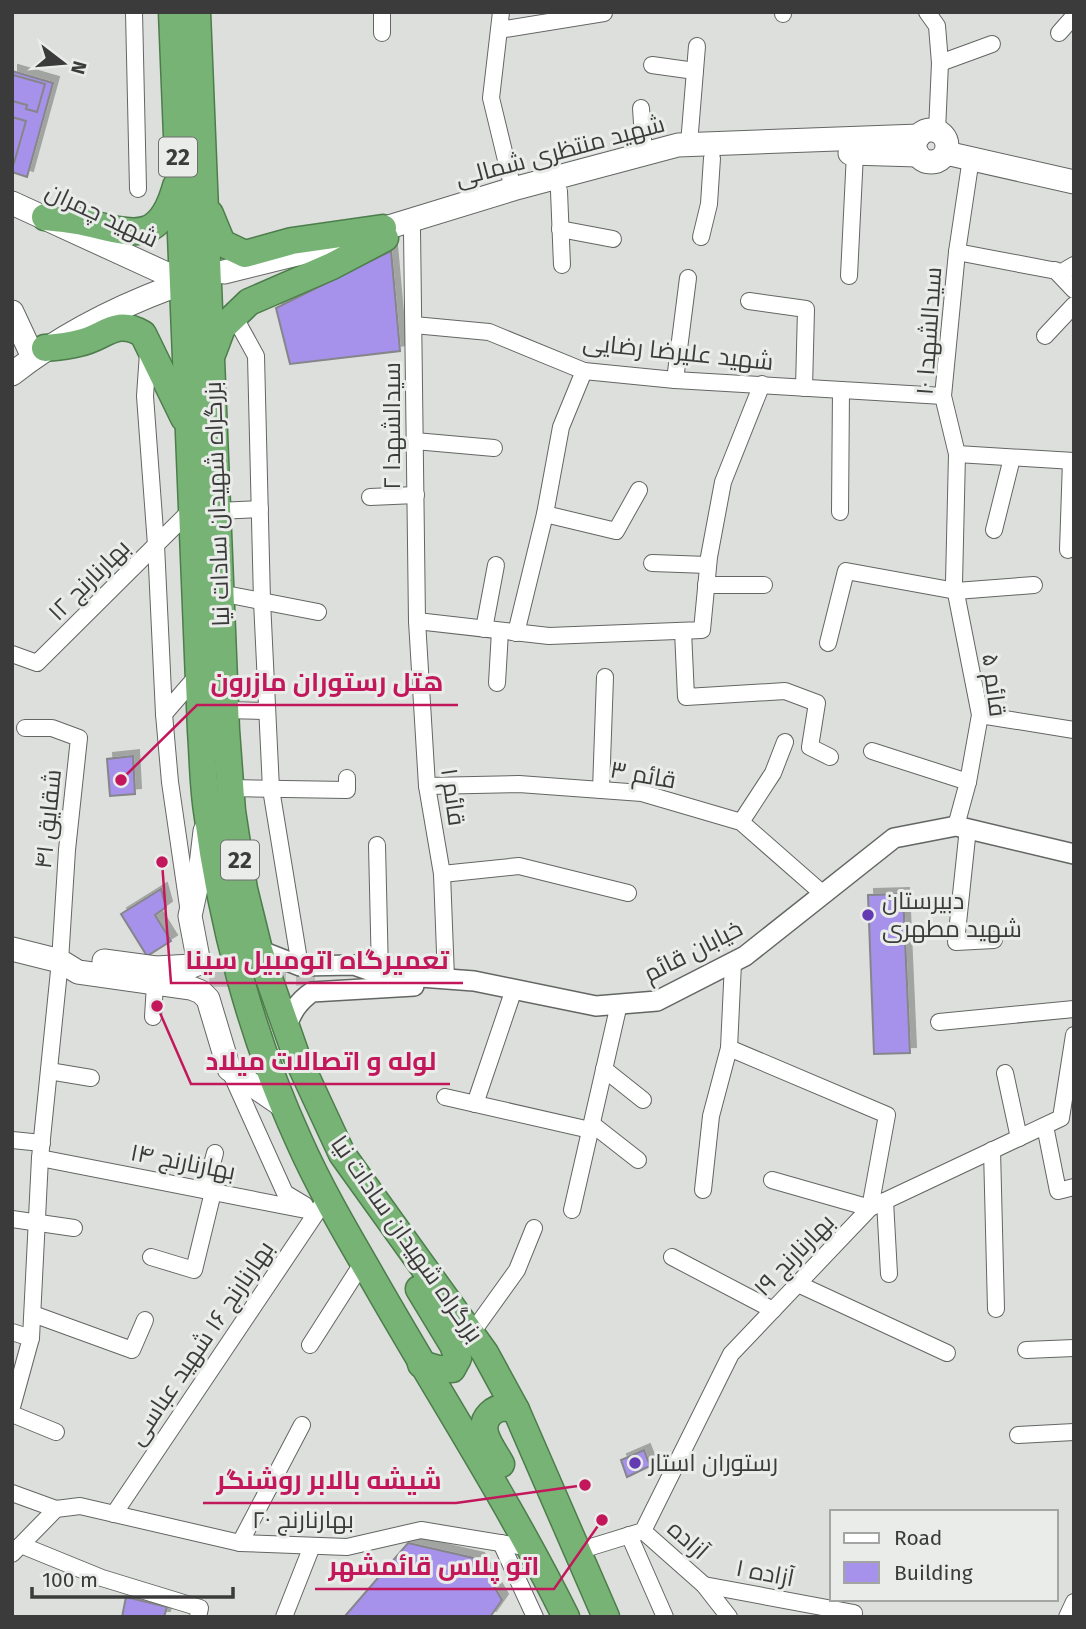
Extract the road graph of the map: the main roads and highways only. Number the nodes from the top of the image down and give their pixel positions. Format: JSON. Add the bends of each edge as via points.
{"nodes":[{"id":1,"x":172,"y":12,"type":"edge"},
{"id":2,"x":197,"y":12,"type":"edge"},
{"id":3,"x":933,"y":143,"type":"junction"},
{"id":4,"x":972,"y":153,"type":"junction"},
{"id":5,"x":1074,"y":170,"type":"edge"},
{"id":6,"x":179,"y":174,"type":"junction"},
{"id":7,"x":1074,"y":182,"type":"edge"},
{"id":8,"x":205,"y":202,"type":"junction"},
{"id":9,"x":12,"y":203,"type":"edge"},
{"id":10,"x":44,"y":217,"type":"junction"},
{"id":11,"x":384,"y":233,"type":"junction"},
{"id":12,"x":130,"y":259,"type":"junction"},
{"id":13,"x":225,"y":277,"type":"dead end"},
{"id":14,"x":129,"y":303,"type":"junction"},
{"id":15,"x":12,"y":312,"type":"edge"},
{"id":16,"x":39,"y":352,"type":"junction"},
{"id":17,"x":211,"y":357,"type":"junction"},
{"id":18,"x":12,"y":374,"type":"edge"},
{"id":19,"x":187,"y":424,"type":"junction"},
{"id":20,"x":204,"y":511,"type":"junction"},
{"id":21,"x":207,"y":810,"type":"junction"},
{"id":22,"x":12,"y":949,"type":"edge"},
{"id":23,"x":156,"y":976,"type":"junction"},
{"id":24,"x":286,"y":1108,"type":"junction"},
{"id":25,"x":367,"y":1187,"type":"junction"},
{"id":26,"x":421,"y":1364,"type":"junction"},
{"id":27,"x":516,"y":1410,"type":"junction"},
{"id":28,"x":566,"y":1617,"type":"edge"},
{"id":29,"x":572,"y":1617,"type":"edge"},
{"id":30,"x":606,"y":1617,"type":"edge"}],
"edges":[{"from":1,"to":6,"type":"highway","name":"بزرگراه شهیدان سادات نیا","number":"22"},
{"from":2,"to":8,"type":"highway","name":"بزرگراه شهیدان سادات نیا","number":"22"},
{"from":3,"to":4,"type":"main road"},
{"from":3,"to":11,"type":"main road","name":"شهید منتظری شمالی","via":[[855,153],[664,161],[412,230]]},
{"from":3,"to":11,"type":"main road","name":"شهید منتظری شمالی","via":[[689,144],[513,189]]},
{"from":4,"to":5,"type":"main road"},
{"from":4,"to":7,"type":"main road"},
{"from":6,"to":10,"type":"highway","via":[[169,209],[146,230],[133,232]]},
{"from":6,"to":19,"type":"highway","name":"بزرگراه شهیدان سادات نیا","number":"22"},
{"from":8,"to":11,"type":"highway","via":[[222,243],[245,254],[292,241]]},
{"from":8,"to":17,"type":"highway","name":"بزرگراه شهیدان سادات نیا","number":"22"},
{"from":9,"to":10,"type":"main road","name":"شهید چمران"},
{"from":10,"to":12,"type":"main road","name":"شهید چمران"},
{"from":11,"to":13,"type":"main road","name":"شهید منتظری شمالی"},
{"from":11,"to":17,"type":"highway","via":[[332,265],[248,302],[222,328]]},
{"from":12,"to":14,"type":"main road","via":[[137,280]]},
{"from":12,"to":14,"type":"main road","name":"شهید چمران","via":[[169,281]]},
{"from":14,"to":16,"type":"main road"},
{"from":15,"to":16,"type":"main road"},
{"from":16,"to":18,"type":"main road"},
{"from":16,"to":19,"type":"highway","via":[[81,343],[119,326],[133,328],[143,334]]},
{"from":17,"to":20,"type":"highway","name":"بزرگراه شهیدان سادات نیا","number":"22"},
{"from":19,"to":20,"type":"highway","name":"بزرگراه شهیدان سادات نیا","number":"22"},
{"from":20,"to":21,"type":"highway","name":"بزرگراه شهیدان سادات نیا","number":"22","via":[[197,676]]},
{"from":20,"to":25,"type":"highway","name":"بزرگراه شهیدان سادات نیا","number":"22","via":[[220,593],[230,788],[244,889],[285,1029],[342,1154]]},
{"from":21,"to":23,"type":"main road","via":[[190,916],[197,964]]},
{"from":21,"to":24,"type":"highway","name":"بزرگراه شهیدان سادات نیا","number":"22","via":[[232,942]]},
{"from":22,"to":23,"type":"main road","via":[[60,961],[79,957]]},
{"from":23,"to":24,"type":"main road","via":[[201,992],[208,999],[229,1069]]},
{"from":24,"to":26,"type":"highway","name":"بزرگراه شهیدان سادات نیا","number":"22","via":[[322,1205],[363,1262]]},
{"from":25,"to":26,"type":"highway","via":[[400,1257],[458,1358],[452,1369]]},
{"from":25,"to":27,"type":"highway","name":"بزرگراه شهیدان سادات نیا","number":"22","via":[[485,1353]]},
{"from":26,"to":28,"type":"highway","name":"بزرگراه شهیدان سادات نیا","number":"22","via":[[531,1548]]},
{"from":27,"to":29,"type":"highway","via":[[495,1409],[483,1426],[485,1436],[541,1533]]},
{"from":27,"to":30,"type":"highway","name":"بزرگراه شهیدان سادات نیا","number":"22"}]}
